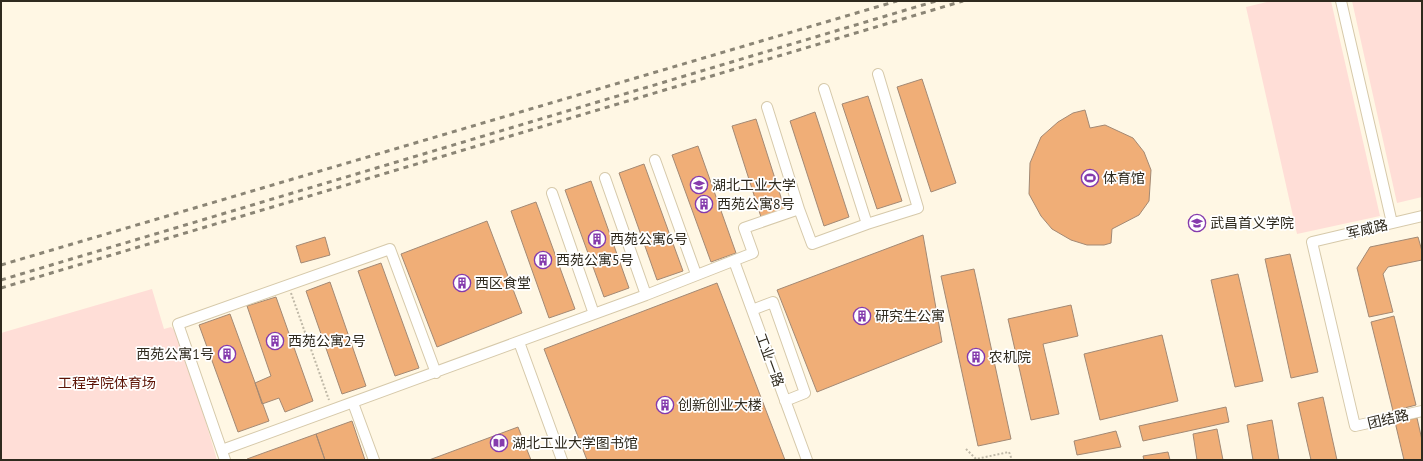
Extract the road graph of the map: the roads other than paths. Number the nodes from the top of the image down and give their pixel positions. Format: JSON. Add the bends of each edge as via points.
{"nodes":[{"id":1,"x":1341,"y":1,"type":"edge"},
{"id":2,"x":878,"y":74,"type":"dead end"},
{"id":3,"x":824,"y":89,"type":"dead end"},
{"id":4,"x":767,"y":107,"type":"dead end"},
{"id":5,"x":655,"y":160,"type":"dead end"},
{"id":6,"x":605,"y":178,"type":"dead end"},
{"id":7,"x":552,"y":193,"type":"dead end"},
{"id":8,"x":799,"y":209,"type":"junction"},
{"id":9,"x":1422,"y":216,"type":"edge"},
{"id":10,"x":1392,"y":223,"type":"junction"},
{"id":11,"x":867,"y":224,"type":"junction"},
{"id":12,"x":734,"y":261,"type":"junction"},
{"id":13,"x":696,"y":274,"type":"junction"},
{"id":14,"x":646,"y":295,"type":"junction"},
{"id":15,"x":752,"y":310,"type":"junction"},
{"id":16,"x":594,"y":314,"type":"junction"},
{"id":17,"x":519,"y":342,"type":"junction"},
{"id":18,"x":436,"y":373,"type":"junction"},
{"id":19,"x":785,"y":401,"type":"junction"},
{"id":20,"x":353,"y":402,"type":"junction"},
{"id":21,"x":1422,"y":411,"type":"edge"},
{"id":22,"x":1355,"y":426,"type":"joint"},
{"id":23,"x":222,"y":450,"type":"junction"},
{"id":24,"x":226,"y":460,"type":"edge"},
{"id":25,"x":374,"y":460,"type":"edge"},
{"id":26,"x":562,"y":460,"type":"edge"},
{"id":27,"x":807,"y":460,"type":"edge"}],
"edges":[{"from":1,"to":10,"type":"street"},
{"from":2,"to":11,"type":"street","via":[[918,208]]},
{"from":3,"to":11,"type":"street"},
{"from":4,"to":8,"type":"street"},
{"from":5,"to":13,"type":"street"},
{"from":6,"to":14,"type":"street"},
{"from":7,"to":16,"type":"street"},
{"from":8,"to":11,"type":"street","via":[[812,244]]},
{"from":8,"to":12,"type":"street","via":[[744,228],[753,253]]},
{"from":9,"to":10,"type":"street","name":"军威路"},
{"from":10,"to":22,"type":"street","name":"军威路","via":[[1312,242]]},
{"from":12,"to":13,"type":"street"},
{"from":12,"to":15,"type":"street","name":"工业一路"},
{"from":13,"to":14,"type":"street"},
{"from":14,"to":16,"type":"street"},
{"from":15,"to":19,"type":"street","name":"工业一路"},
{"from":15,"to":19,"type":"street","via":[[773,302],[805,393]]},
{"from":16,"to":17,"type":"street"},
{"from":17,"to":18,"type":"street"},
{"from":17,"to":26,"type":"street"},
{"from":18,"to":20,"type":"street"},
{"from":18,"to":23,"type":"street","via":[[390,249],[288,284],[178,324]]},
{"from":19,"to":27,"type":"street","name":"工业一路"},
{"from":20,"to":23,"type":"street"},
{"from":20,"to":25,"type":"street"},
{"from":21,"to":22,"type":"street","name":"团结路"},
{"from":23,"to":24,"type":"street"}]}
